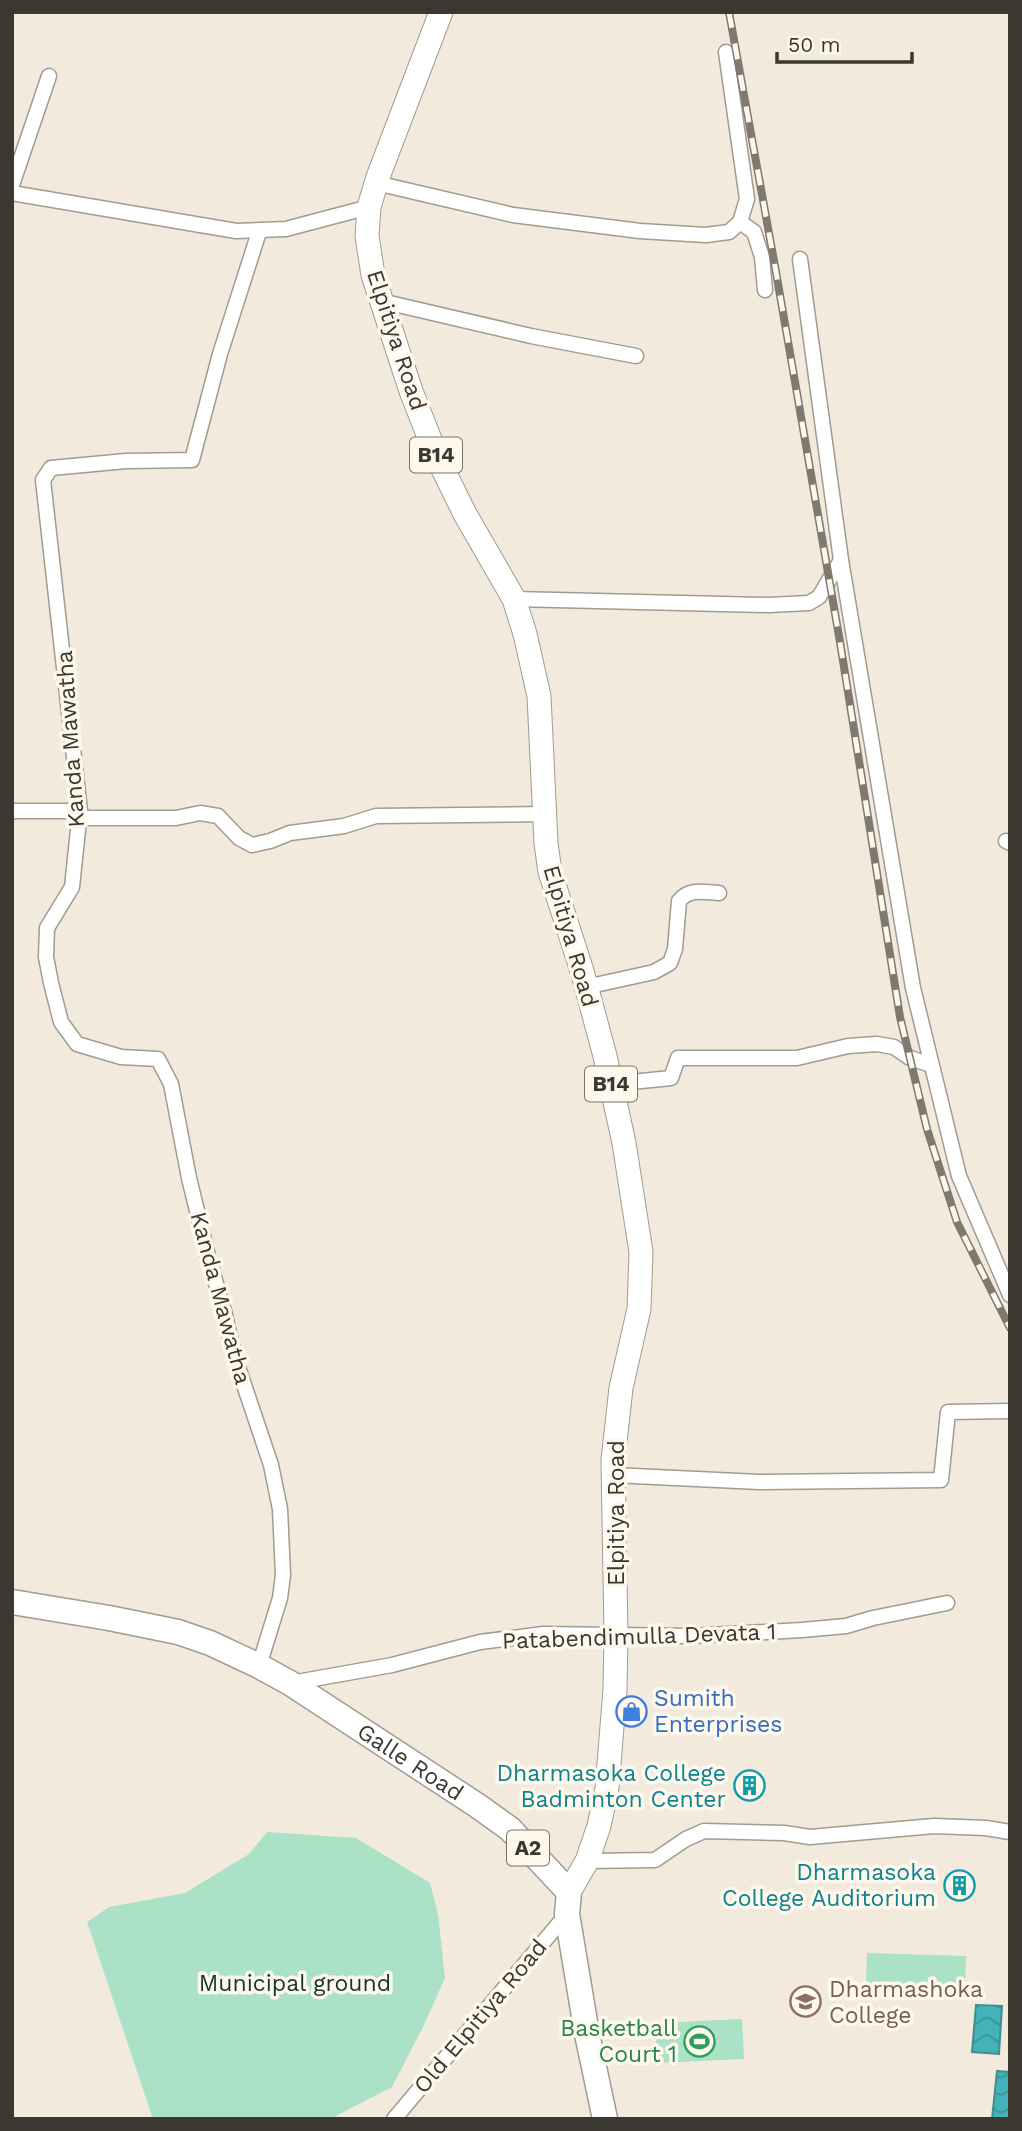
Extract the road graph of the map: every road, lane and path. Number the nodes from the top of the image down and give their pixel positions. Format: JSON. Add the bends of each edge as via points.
{"nodes":[{"id":1,"x":441,"y":12,"type":"edge"},
{"id":2,"x":726,"y":52,"type":"dead end"},
{"id":3,"x":49,"y":76,"type":"dead end"},
{"id":4,"x":376,"y":183,"type":"junction"},
{"id":5,"x":12,"y":185,"type":"edge"},
{"id":6,"x":12,"y":193,"type":"edge"},
{"id":7,"x":369,"y":207,"type":"junction"},
{"id":8,"x":740,"y":222,"type":"junction"},
{"id":9,"x":259,"y":232,"type":"junction"},
{"id":10,"x":800,"y":259,"type":"dead end"},
{"id":11,"x":765,"y":290,"type":"dead end"},
{"id":12,"x":381,"y":301,"type":"junction"},
{"id":13,"x":636,"y":356,"type":"dead end"},
{"id":14,"x":841,"y":560,"type":"junction"},
{"id":15,"x":514,"y":599,"type":"junction"},
{"id":16,"x":12,"y":811,"type":"edge"},
{"id":17,"x":546,"y":814,"type":"junction"},
{"id":18,"x":80,"y":815,"type":"junction"},
{"id":19,"x":719,"y":893,"type":"dead end"},
{"id":20,"x":586,"y":987,"type":"junction"},
{"id":21,"x":931,"y":1065,"type":"junction"},
{"id":22,"x":611,"y":1084,"type":"junction"},
{"id":23,"x":1010,"y":1295,"type":"edge"},
{"id":24,"x":1010,"y":1411,"type":"edge"},
{"id":25,"x":613,"y":1475,"type":"junction"},
{"id":26,"x":12,"y":1602,"type":"edge"},
{"id":27,"x":947,"y":1603,"type":"dead end"},
{"id":28,"x":616,"y":1634,"type":"junction"},
{"id":29,"x":258,"y":1666,"type":"junction"},
{"id":30,"x":290,"y":1683,"type":"junction"},
{"id":31,"x":1010,"y":1832,"type":"edge"},
{"id":32,"x":587,"y":1861,"type":"junction"},
{"id":33,"x":568,"y":1903,"type":"junction"},
{"id":34,"x":394,"y":2119,"type":"edge"},
{"id":35,"x":605,"y":2119,"type":"edge"}],
"edges":[{"from":1,"to":4,"type":"main road","name":"Elpitiya Road","number":"B14"},
{"from":2,"to":8,"type":"street","via":[[747,200]]},
{"from":3,"to":5,"type":"street"},
{"from":4,"to":7,"type":"main road","name":"Elpitiya Road","number":"B14"},
{"from":4,"to":8,"type":"street","via":[[513,215],[613,229],[706,235],[729,232]]},
{"from":6,"to":9,"type":"street"},
{"from":7,"to":9,"type":"street"},
{"from":7,"to":12,"type":"main road","name":"Elpitiya Road","number":"B14","via":[[367,236]]},
{"from":8,"to":11,"type":"street","via":[[754,232]]},
{"from":9,"to":18,"type":"street","name":"Kanda Mawatha","via":[[192,460],[51,468],[43,480]]},
{"from":10,"to":14,"type":"street"},
{"from":12,"to":13,"type":"street"},
{"from":12,"to":15,"type":"main road","name":"Elpitiya Road","number":"B14","via":[[436,455]]},
{"from":14,"to":15,"type":"street","via":[[819,597],[809,603]]},
{"from":14,"to":21,"type":"street","via":[[913,988]]},
{"from":15,"to":17,"type":"main road","name":"Elpitiya Road","number":"B14","via":[[539,696]]},
{"from":16,"to":18,"type":"street"},
{"from":17,"to":18,"type":"street","via":[[376,816],[252,845],[218,816]]},
{"from":17,"to":20,"type":"main road","name":"Elpitiya Road","number":"B14","via":[[550,872]]},
{"from":18,"to":29,"type":"street","name":"Kanda Mawatha","via":[[72,887],[47,928],[51,983],[61,1022],[77,1044],[121,1057],[158,1059],[171,1084],[208,1256],[280,1509],[280,1598]]},
{"from":19,"to":20,"type":"street","via":[[695,891],[679,901],[670,963],[654,972]]},
{"from":20,"to":22,"type":"main road","name":"Elpitiya Road","number":"B14"},
{"from":21,"to":22,"type":"street","via":[[894,1047],[860,1045],[797,1058],[678,1058],[671,1078]]},
{"from":21,"to":23,"type":"street","via":[[959,1176]]},
{"from":22,"to":25,"type":"main road","name":"Elpitiya Road","number":"B14","via":[[641,1252],[639,1310],[621,1388]]},
{"from":24,"to":25,"type":"street","via":[[948,1412],[941,1480],[759,1482]]},
{"from":25,"to":28,"type":"main road","name":"Elpitiya Road","number":"B14"},
{"from":26,"to":29,"type":"highway","name":"Galle Road","number":"A2","via":[[178,1632]]},
{"from":27,"to":28,"type":"street","name":"Patabendimulla Devata 1","via":[[835,1627],[690,1636]]},
{"from":28,"to":30,"type":"street","name":"Patabendimulla Devata 1","via":[[543,1634],[480,1642],[392,1665]]},
{"from":28,"to":32,"type":"main road","name":"Elpitiya Road","number":"B14","via":[[607,1788]]},
{"from":29,"to":30,"type":"highway","name":"Galle Road","number":"A2"},
{"from":30,"to":33,"type":"highway","name":"Galle Road","number":"A2","via":[[510,1829]]},
{"from":31,"to":32,"type":"street","via":[[934,1826],[810,1836],[704,1831],[655,1860]]},
{"from":32,"to":33,"type":"main road","name":"Elpitiya Road","number":"B14"},
{"from":33,"to":34,"type":"street","name":"Old Elpitiya Road"},
{"from":33,"to":35,"type":"highway"}]}
